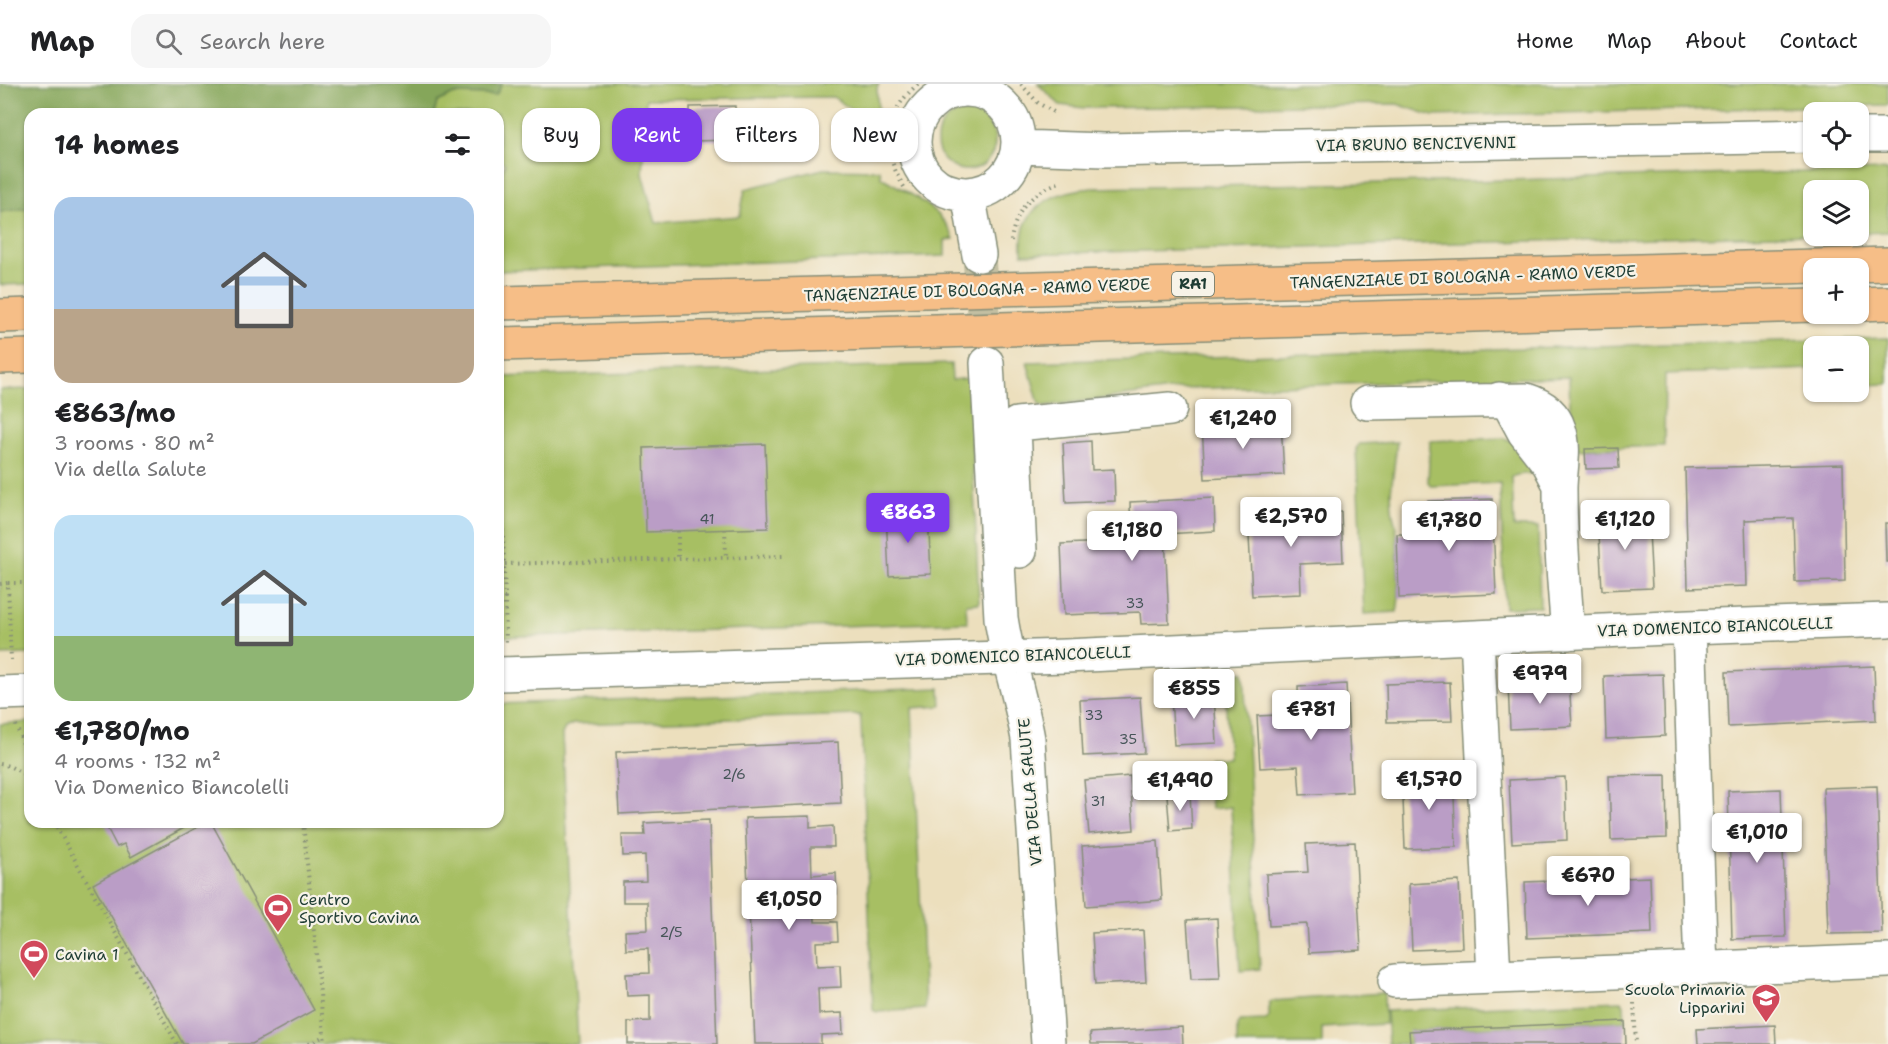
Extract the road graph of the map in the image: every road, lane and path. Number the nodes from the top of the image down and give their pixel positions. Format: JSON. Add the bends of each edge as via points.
{"nodes":[{"id":1,"x":918,"y":84,"type":"edge"},
{"id":2,"x":966,"y":87,"type":"edge"},
{"id":3,"x":1869,"y":135,"type":"edge"},
{"id":4,"x":1888,"y":135,"type":"edge"},
{"id":5,"x":1803,"y":136,"type":"edge"},
{"id":6,"x":1018,"y":147,"type":"junction"},
{"id":7,"x":904,"y":187,"type":"dead end"},
{"id":8,"x":968,"y":194,"type":"junction"},
{"id":9,"x":979,"y":255,"type":"tunnel mouth"},
{"id":10,"x":1888,"y":264,"type":"edge"},
{"id":11,"x":504,"y":303,"type":"edge"},
{"id":12,"x":1888,"y":303,"type":"edge"},
{"id":13,"x":1869,"y":304,"type":"edge"},
{"id":14,"x":1803,"y":305,"type":"edge"},
{"id":15,"x":24,"y":315,"type":"edge"},
{"id":16,"x":0,"y":316,"type":"edge"},
{"id":17,"x":504,"y":344,"type":"edge"},
{"id":18,"x":24,"y":356,"type":"edge"},
{"id":19,"x":0,"y":357,"type":"edge"},
{"id":20,"x":987,"y":363,"type":"tunnel mouth"},
{"id":21,"x":1367,"y":403,"type":"dead end"},
{"id":22,"x":1170,"y":409,"type":"dead end"},
{"id":23,"x":725,"y":529,"type":"dead end"},
{"id":24,"x":678,"y":531,"type":"dead end"},
{"id":25,"x":784,"y":556,"type":"dead end"},
{"id":26,"x":726,"y":557,"type":"junction"},
{"id":27,"x":678,"y":559,"type":"junction"},
{"id":28,"x":504,"y":564,"type":"joint"},
{"id":29,"x":24,"y":583,"type":"edge"},
{"id":30,"x":0,"y":584,"type":"edge"},
{"id":31,"x":8,"y":584,"type":"junction"},
{"id":32,"x":505,"y":598,"type":"joint"},
{"id":33,"x":504,"y":618,"type":"edge"},
{"id":34,"x":1888,"y":620,"type":"edge"},
{"id":35,"x":1689,"y":627,"type":"junction"},
{"id":36,"x":1568,"y":633,"type":"junction"},
{"id":37,"x":1477,"y":637,"type":"junction"},
{"id":38,"x":1007,"y":656,"type":"junction"},
{"id":39,"x":504,"y":659,"type":"edge"},
{"id":40,"x":14,"y":692,"type":"edge"},
{"id":41,"x":24,"y":736,"type":"edge"},
{"id":42,"x":0,"y":764,"type":"edge"},
{"id":43,"x":24,"y":774,"type":"edge"},
{"id":44,"x":57,"y":828,"type":"edge"},
{"id":45,"x":304,"y":828,"type":"edge"},
{"id":46,"x":1888,"y":961,"type":"edge"},
{"id":47,"x":1701,"y":969,"type":"junction"},
{"id":48,"x":1494,"y":976,"type":"junction"},
{"id":49,"x":1395,"y":981,"type":"dead end"},
{"id":50,"x":1634,"y":994,"type":"dead end"},
{"id":51,"x":324,"y":1036,"type":"junction"},
{"id":52,"x":177,"y":1044,"type":"edge"},
{"id":53,"x":309,"y":1044,"type":"edge"},
{"id":54,"x":325,"y":1044,"type":"edge"},
{"id":55,"x":1048,"y":1044,"type":"edge"},
{"id":56,"x":1636,"y":1044,"type":"edge"}],
"edges":[{"from":1,"to":7,"type":"path","via":[[892,114],[888,128],[891,161]]},
{"from":2,"to":6,"type":"street","via":[[991,96],[1010,114],[1017,130]]},
{"from":2,"to":8,"type":"street","via":[[934,100],[923,112],[913,143],[916,160],[936,186],[951,193]]},
{"from":3,"to":4,"type":"street"},
{"from":5,"to":6,"type":"street","name":"VIA BRUNO BENCIVENNI","via":[[1116,150]]},
{"from":6,"to":8,"type":"street","via":[[1007,175],[983,192]]},
{"from":8,"to":9,"type":"street"},
{"from":10,"to":11,"type":"highway","name":"TANGENZIALE DI BOLOGNA - RAMO VERDE","number":"RA1"},
{"from":12,"to":13,"type":"highway"},
{"from":14,"to":17,"type":"highway"},
{"from":15,"to":16,"type":"highway"},
{"from":18,"to":19,"type":"highway"},
{"from":20,"to":38,"type":"street","name":"VIA DELLA SALUTE","via":[[1000,618]]},
{"from":21,"to":36,"type":"street","via":[[1499,399],[1510,406],[1559,483]]},
{"from":22,"to":38,"type":"street","via":[[1017,424],[1014,429],[1022,630]]},
{"from":23,"to":26,"type":"path"},
{"from":24,"to":27,"type":"path"},
{"from":25,"to":26,"type":"path"},
{"from":26,"to":27,"type":"path"},
{"from":27,"to":28,"type":"path"},
{"from":28,"to":32,"type":"path"},
{"from":29,"to":31,"type":"path"},
{"from":30,"to":31,"type":"path"},
{"from":31,"to":40,"type":"path"},
{"from":32,"to":33,"type":"path"},
{"from":34,"to":35,"type":"street","name":"VIA DOMENICO BIANCOLELLI"},
{"from":35,"to":36,"type":"street","name":"VIA DOMENICO BIANCOLELLI"},
{"from":35,"to":47,"type":"street"},
{"from":36,"to":37,"type":"street","name":"VIA DOMENICO BIANCOLELLI"},
{"from":37,"to":38,"type":"street","name":"VIA DOMENICO BIANCOLELLI"},
{"from":37,"to":48,"type":"street"},
{"from":38,"to":39,"type":"street","name":"VIA DOMENICO BIANCOLELLI"},
{"from":38,"to":55,"type":"street","name":"VIA DELLA SALUTE","via":[[1028,739]]},
{"from":40,"to":41,"type":"path"},
{"from":42,"to":43,"type":"path"},
{"from":44,"to":52,"type":"path"},
{"from":45,"to":51,"type":"path"},
{"from":46,"to":47,"type":"street"},
{"from":47,"to":48,"type":"street"},
{"from":48,"to":49,"type":"street"},
{"from":50,"to":56,"type":"path"},
{"from":51,"to":53,"type":"path"},
{"from":51,"to":54,"type":"path"}]}
